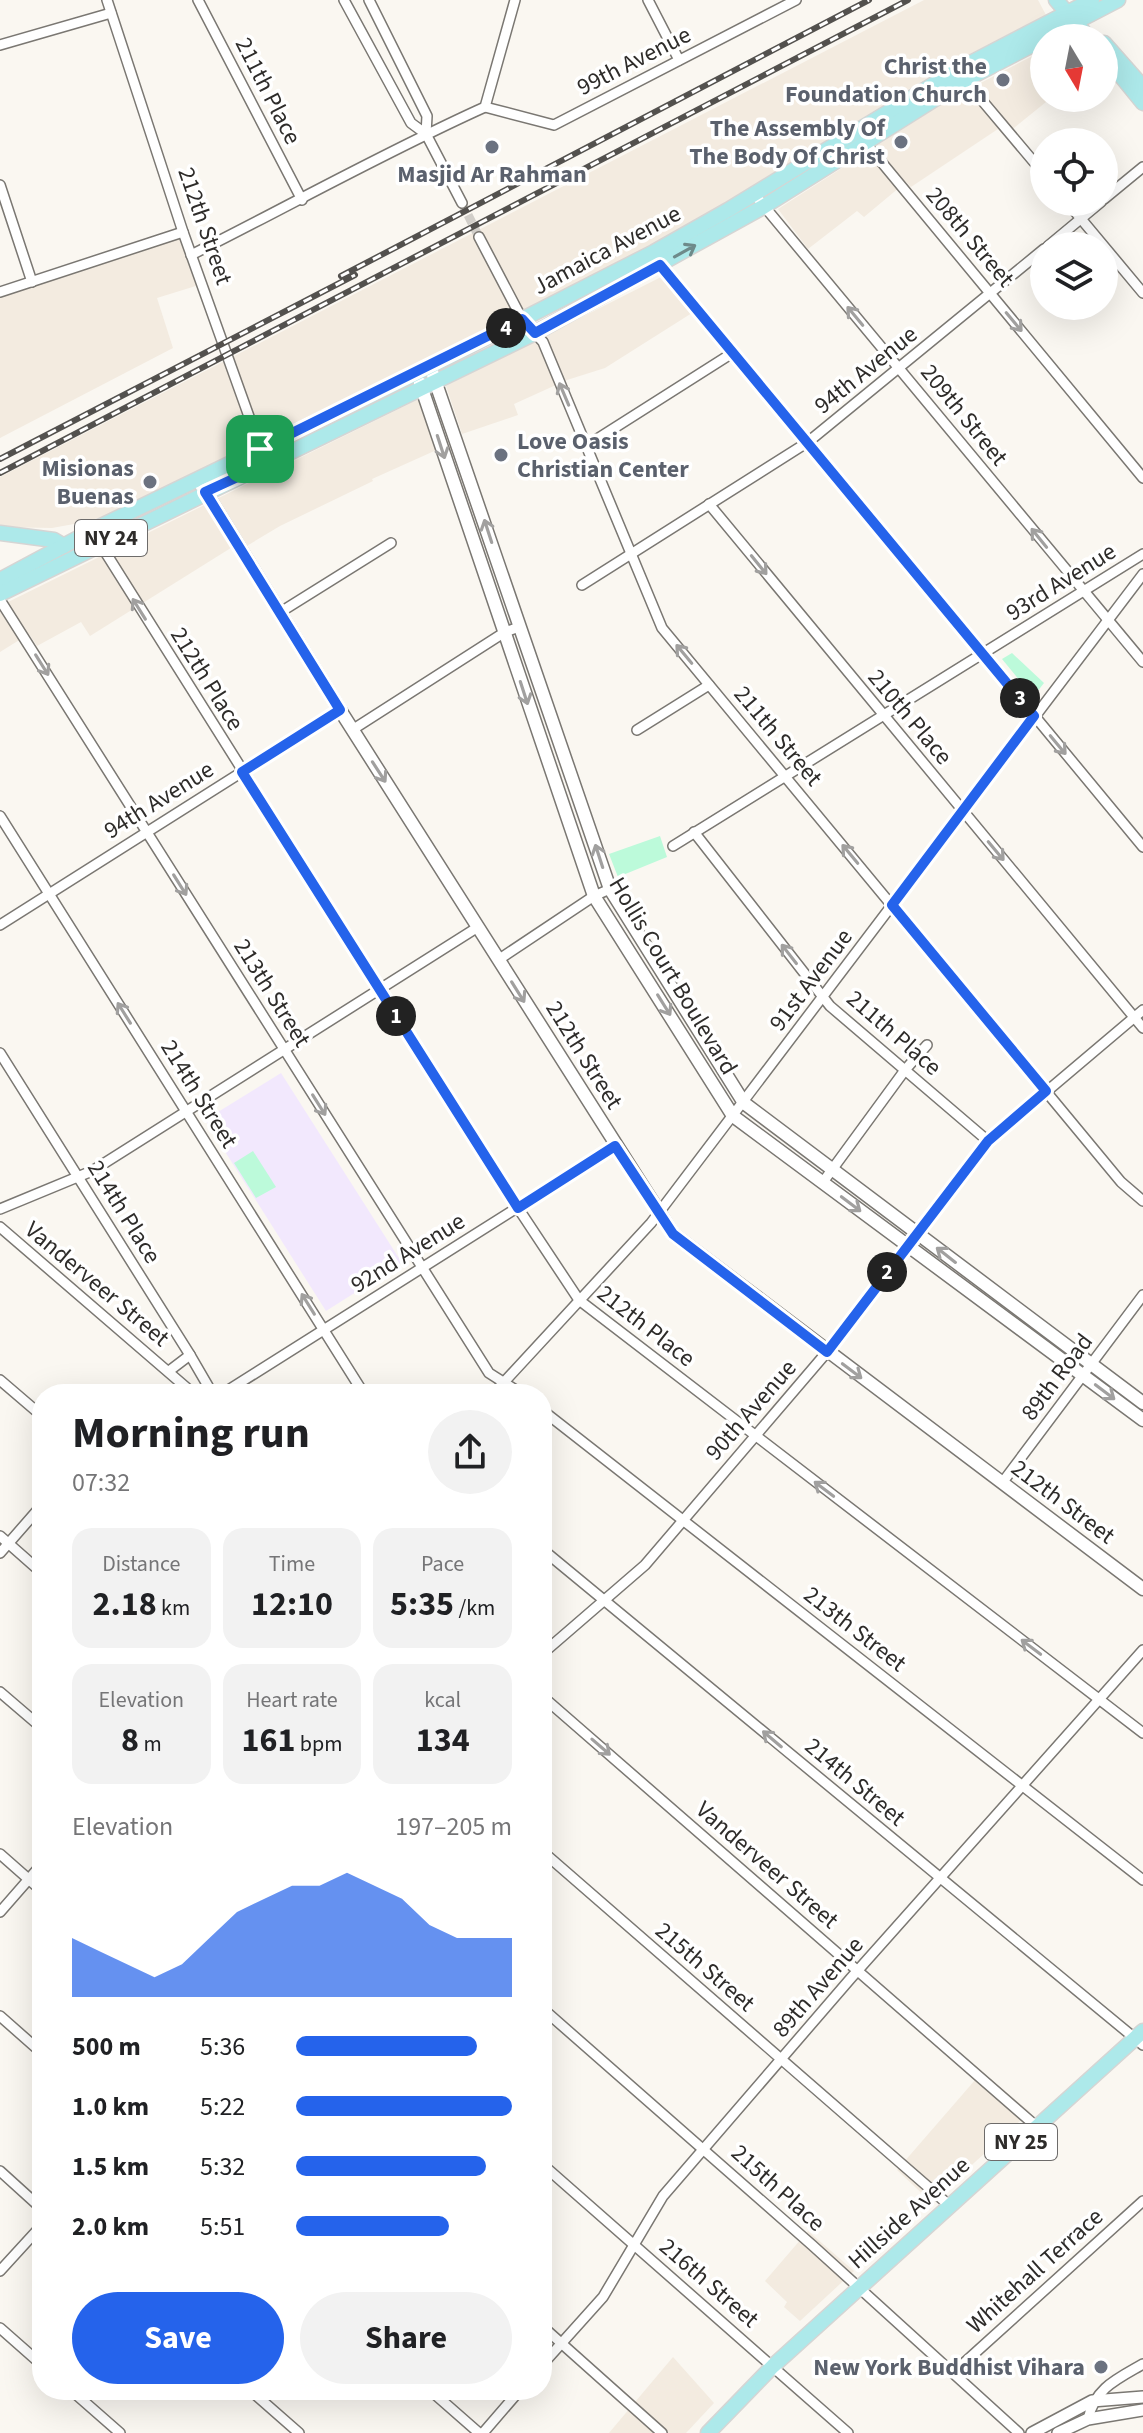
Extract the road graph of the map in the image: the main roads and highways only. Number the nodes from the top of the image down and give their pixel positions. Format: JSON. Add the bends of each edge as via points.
{"nodes":[{"id":1,"x":1056,"y":0,"type":"edge"},
{"id":2,"x":1092,"y":0,"type":"edge"},
{"id":3,"x":1118,"y":0,"type":"edge"},
{"id":4,"x":1071,"y":17,"type":"junction"},
{"id":5,"x":1062,"y":24,"type":"edge"},
{"id":6,"x":1077,"y":24,"type":"edge"},
{"id":7,"x":1080,"y":24,"type":"edge"},
{"id":8,"x":1030,"y":45,"type":"edge"},
{"id":9,"x":1118,"y":59,"type":"edge"},
{"id":10,"x":1118,"y":72,"type":"edge"},
{"id":11,"x":961,"y":75,"type":"junction"},
{"id":12,"x":1143,"y":87,"type":"edge"},
{"id":13,"x":1143,"y":103,"type":"edge"},
{"id":14,"x":861,"y":137,"type":"junction"},
{"id":15,"x":657,"y":259,"type":"junction"},
{"id":16,"x":424,"y":370,"type":"junction"},
{"id":17,"x":436,"y":382,"type":"junction"},
{"id":18,"x":422,"y":388,"type":"junction"},
{"id":19,"x":202,"y":486,"type":"junction"},
{"id":20,"x":477,"y":497,"type":"junction"},
{"id":21,"x":460,"y":504,"type":"junction"},
{"id":22,"x":0,"y":533,"type":"edge"},
{"id":23,"x":96,"y":537,"type":"junction"},
{"id":24,"x":64,"y":546,"type":"junction"},
{"id":25,"x":499,"y":564,"type":"junction"},
{"id":26,"x":483,"y":570,"type":"junction"},
{"id":27,"x":0,"y":580,"type":"edge"},
{"id":28,"x":0,"y":597,"type":"edge"},
{"id":29,"x":553,"y":719,"type":"junction"},
{"id":30,"x":534,"y":725,"type":"junction"},
{"id":31,"x":582,"y":806,"type":"junction"},
{"id":32,"x":565,"y":814,"type":"junction"},
{"id":33,"x":656,"y":962,"type":"junction"},
{"id":34,"x":642,"y":971,"type":"junction"},
{"id":35,"x":703,"y":1037,"type":"junction"},
{"id":36,"x":689,"y":1045,"type":"junction"},
{"id":37,"x":974,"y":1285,"type":"junction"},
{"id":38,"x":1087,"y":1370,"type":"junction"},
{"id":39,"x":1143,"y":1403,"type":"edge"},
{"id":40,"x":1143,"y":1420,"type":"edge"},
{"id":41,"x":1143,"y":1589,"type":"edge"},
{"id":42,"x":1140,"y":2038,"type":"edge"},
{"id":43,"x":708,"y":2433,"type":"edge"}],
"edges":[{"from":1,"to":4,"type":"main road"},
{"from":2,"to":4,"type":"main road","name":"Jamaica Avenue"},
{"from":3,"to":4,"type":"main road","name":"Jamaica Avenue"},
{"from":4,"to":5,"type":"main road","name":"Jamaica Avenue"},
{"from":4,"to":6,"type":"main road"},
{"from":4,"to":7,"type":"main road"},
{"from":4,"to":11,"type":"main road","name":"Jamaica Avenue"},
{"from":8,"to":11,"type":"main road","name":"Jamaica Avenue"},
{"from":9,"to":12,"type":"main road"},
{"from":10,"to":13,"type":"main road"},
{"from":11,"to":14,"type":"main road","name":"Jamaica Avenue"},
{"from":14,"to":15,"type":"main road","name":"Jamaica Avenue","via":[[754,194]]},
{"from":15,"to":14,"type":"main road","name":"Jamaica Avenue","one_way":true,"via":[[763,207]]},
{"from":15,"to":16,"type":"main road","name":"Jamaica Avenue"},
{"from":15,"to":17,"type":"main road","name":"Jamaica Avenue","via":[[535,333]]},
{"from":16,"to":17,"type":"main road","name":"Hollis Court Boulevard"},
{"from":16,"to":18,"type":"main road","name":"Hollis Court Boulevard"},
{"from":16,"to":19,"type":"main road","name":"Jamaica Avenue","number":"NY 24","via":[[260,449]]},
{"from":17,"to":18,"type":"main road","name":"Jamaica Avenue"},
{"from":17,"to":20,"type":"main road","name":"Hollis Court Boulevard"},
{"from":18,"to":19,"type":"main road","name":"Jamaica Avenue","via":[[266,464]]},
{"from":18,"to":21,"type":"main road","name":"Hollis Court Boulevard","one_way":true},
{"from":19,"to":23,"type":"main road","name":"Jamaica Avenue","number":"NY 24"},
{"from":19,"to":41,"type":"main road","name":"212th Street","one_way":true,"via":[[673,1234]]},
{"from":20,"to":21,"type":"main road"},
{"from":25,"to":20,"type":"main road","name":"Hollis Court Boulevard","one_way":true},
{"from":21,"to":26,"type":"main road","name":"Hollis Court Boulevard"},
{"from":22,"to":24,"type":"main road","number":"NY 24"},
{"from":23,"to":24,"type":"main road","name":"Jamaica Avenue"},
{"from":23,"to":28,"type":"main road","name":"Jamaica Avenue","number":"NY 24"},
{"from":24,"to":27,"type":"main road","name":"Jamaica Avenue"},
{"from":25,"to":26,"type":"main road"},
{"from":25,"to":29,"type":"main road","name":"Hollis Court Boulevard"},
{"from":26,"to":30,"type":"main road","name":"Hollis Court Boulevard","one_way":true},
{"from":29,"to":30,"type":"main road"},
{"from":29,"to":31,"type":"main road","name":"Hollis Court Boulevard"},
{"from":30,"to":32,"type":"main road","name":"Hollis Court Boulevard"},
{"from":31,"to":32,"type":"main road"},
{"from":33,"to":31,"type":"main road","name":"Hollis Court Boulevard","one_way":true,"via":[[610,889]]},
{"from":32,"to":34,"type":"main road","name":"Hollis Court Boulevard","via":[[594,896]]},
{"from":33,"to":34,"type":"main road"},
{"from":33,"to":35,"type":"main road","name":"Hollis Court Boulevard"},
{"from":34,"to":36,"type":"main road","name":"Hollis Court Boulevard","one_way":true},
{"from":35,"to":36,"type":"main road"},
{"from":37,"to":35,"type":"main road","name":"Hollis Court Boulevard","one_way":true,"via":[[917,1232],[744,1103]]},
{"from":36,"to":37,"type":"main road","name":"Hollis Court Boulevard","one_way":true,"via":[[733,1116],[907,1246]]},
{"from":37,"to":38,"type":"main road","name":"Hollis Court Boulevard"},
{"from":38,"to":39,"type":"main road","name":"Hollis Court Boulevard"},
{"from":38,"to":40,"type":"main road","name":"Hollis Court Boulevard","one_way":true},
{"from":42,"to":43,"type":"main road","name":"Hillside Avenue","number":"NY 25","via":[[859,2287]]}]}
